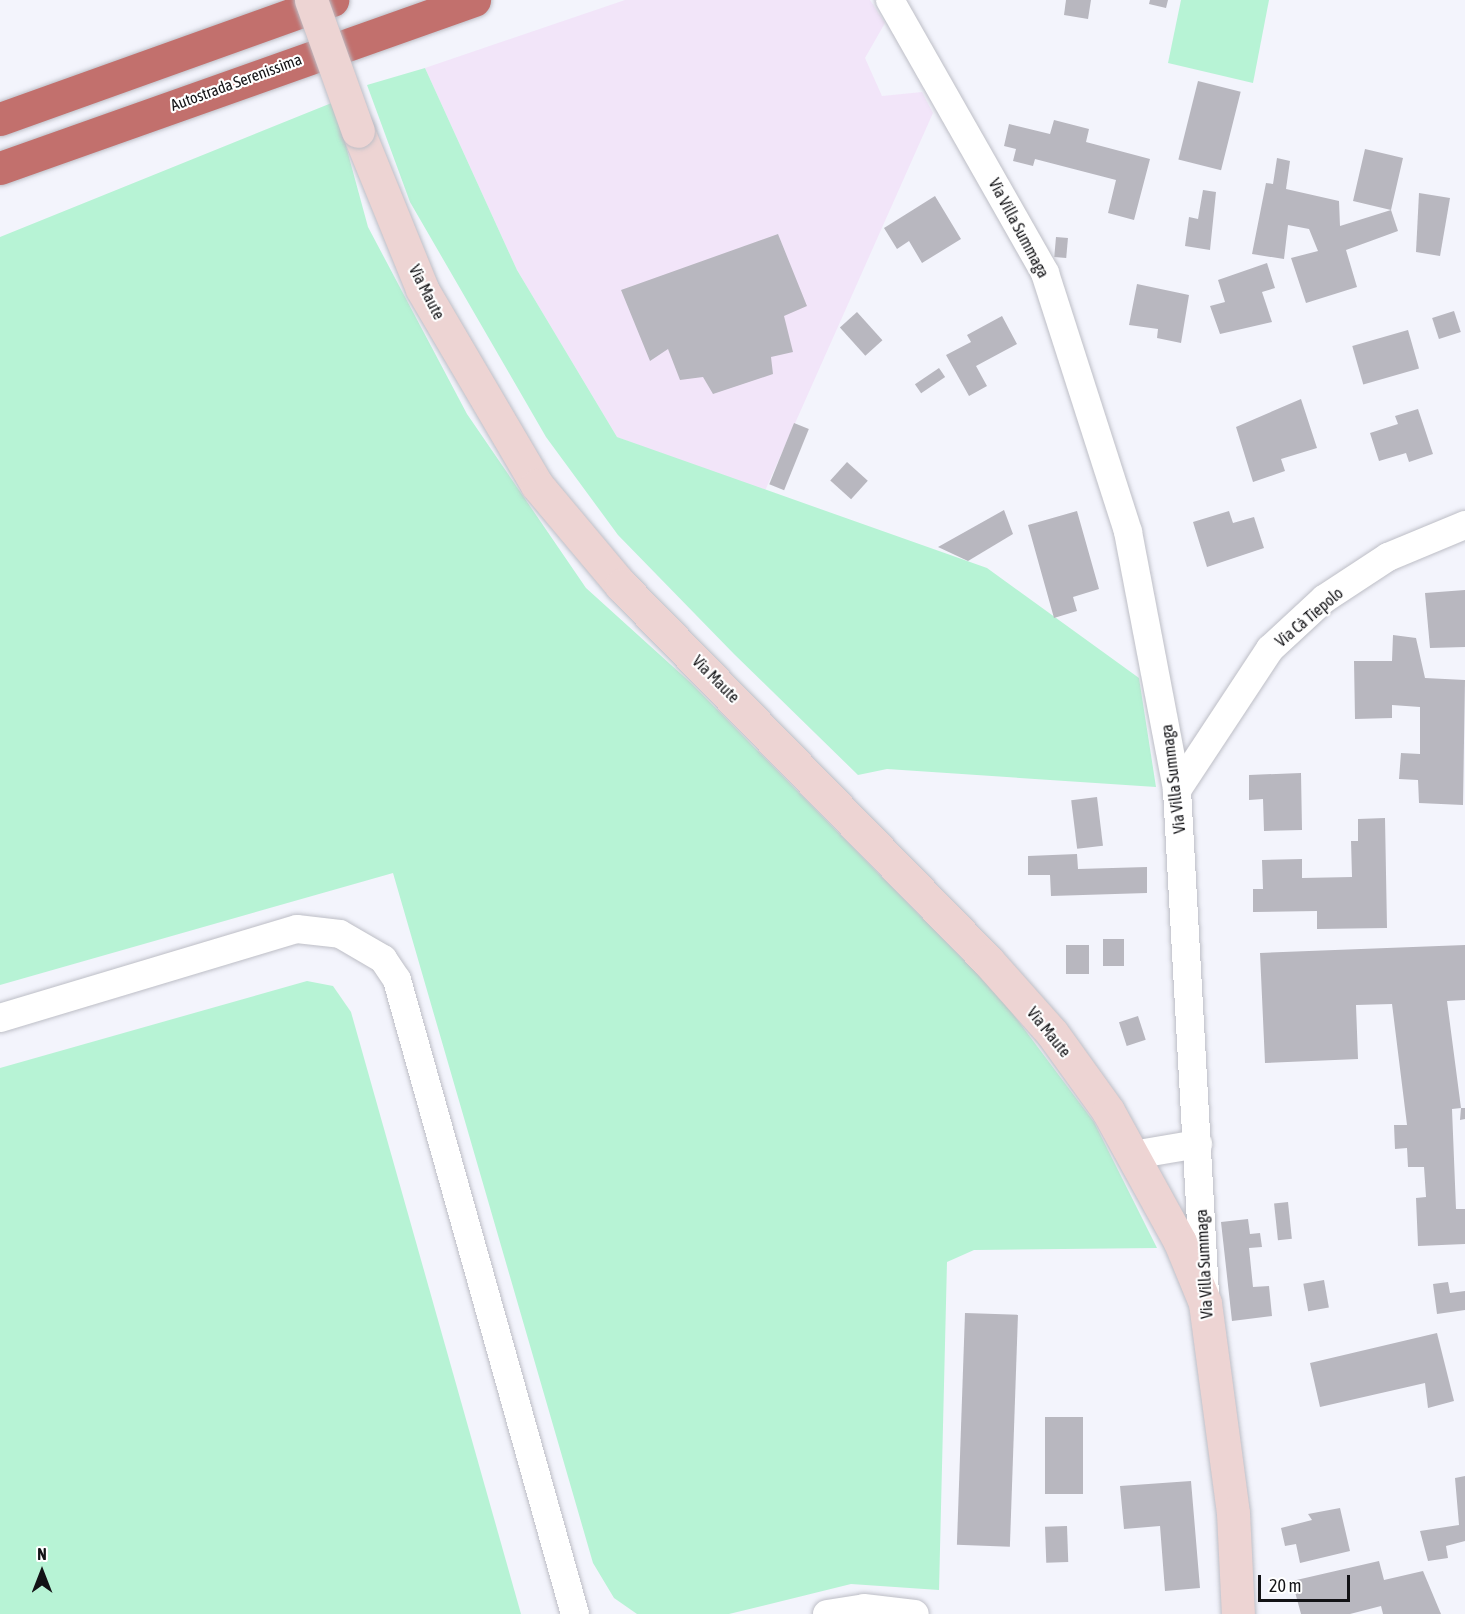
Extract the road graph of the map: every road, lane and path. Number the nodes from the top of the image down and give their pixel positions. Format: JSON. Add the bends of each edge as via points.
{"nodes":[{"id":1,"x":311,"y":0,"type":"edge"},
{"id":2,"x":332,"y":0,"type":"edge"},
{"id":3,"x":474,"y":0,"type":"edge"},
{"id":4,"x":890,"y":0,"type":"edge"},
{"id":5,"x":0,"y":119,"type":"edge"},
{"id":6,"x":0,"y":168,"type":"edge"},
{"id":7,"x":1465,"y":525,"type":"edge"},
{"id":8,"x":1177,"y":790,"type":"junction"},
{"id":9,"x":0,"y":1018,"type":"edge"},
{"id":10,"x":1198,"y":1144,"type":"junction"},
{"id":11,"x":1133,"y":1155,"type":"junction"},
{"id":12,"x":1205,"y":1304,"type":"junction"},
{"id":13,"x":575,"y":1614,"type":"edge"},
{"id":14,"x":826,"y":1614,"type":"edge"},
{"id":15,"x":915,"y":1614,"type":"edge"},
{"id":16,"x":1238,"y":1614,"type":"edge"}],
"edges":[{"from":1,"to":11,"type":"street","name":"Via Maute","bridge":true,"via":[[358,131],[422,289],[537,485],[621,585],[728,690],[1052,1033]]},
{"from":2,"to":5,"type":"highway"},
{"from":3,"to":6,"type":"highway","name":"Autostrada Serenissima"},
{"from":4,"to":8,"type":"street","name":"Via Villa Summaga","via":[[1045,273],[1128,532]]},
{"from":7,"to":8,"type":"street","name":"Via Cà Tiepolo","via":[[1389,558],[1324,599],[1270,649]]},
{"from":8,"to":10,"type":"street","name":"Via Villa Summaga"},
{"from":9,"to":13,"type":"street","via":[[297,929],[340,934],[383,959],[397,980]]},
{"from":10,"to":11,"type":"street"},
{"from":10,"to":12,"type":"street","name":"Via Villa Summaga"},
{"from":11,"to":12,"type":"street","name":"Via Maute"},
{"from":12,"to":16,"type":"street","name":"Via Villa Summaga","via":[[1233,1513]]},
{"from":14,"to":15,"type":"street","via":[[864,1608]]}]}
